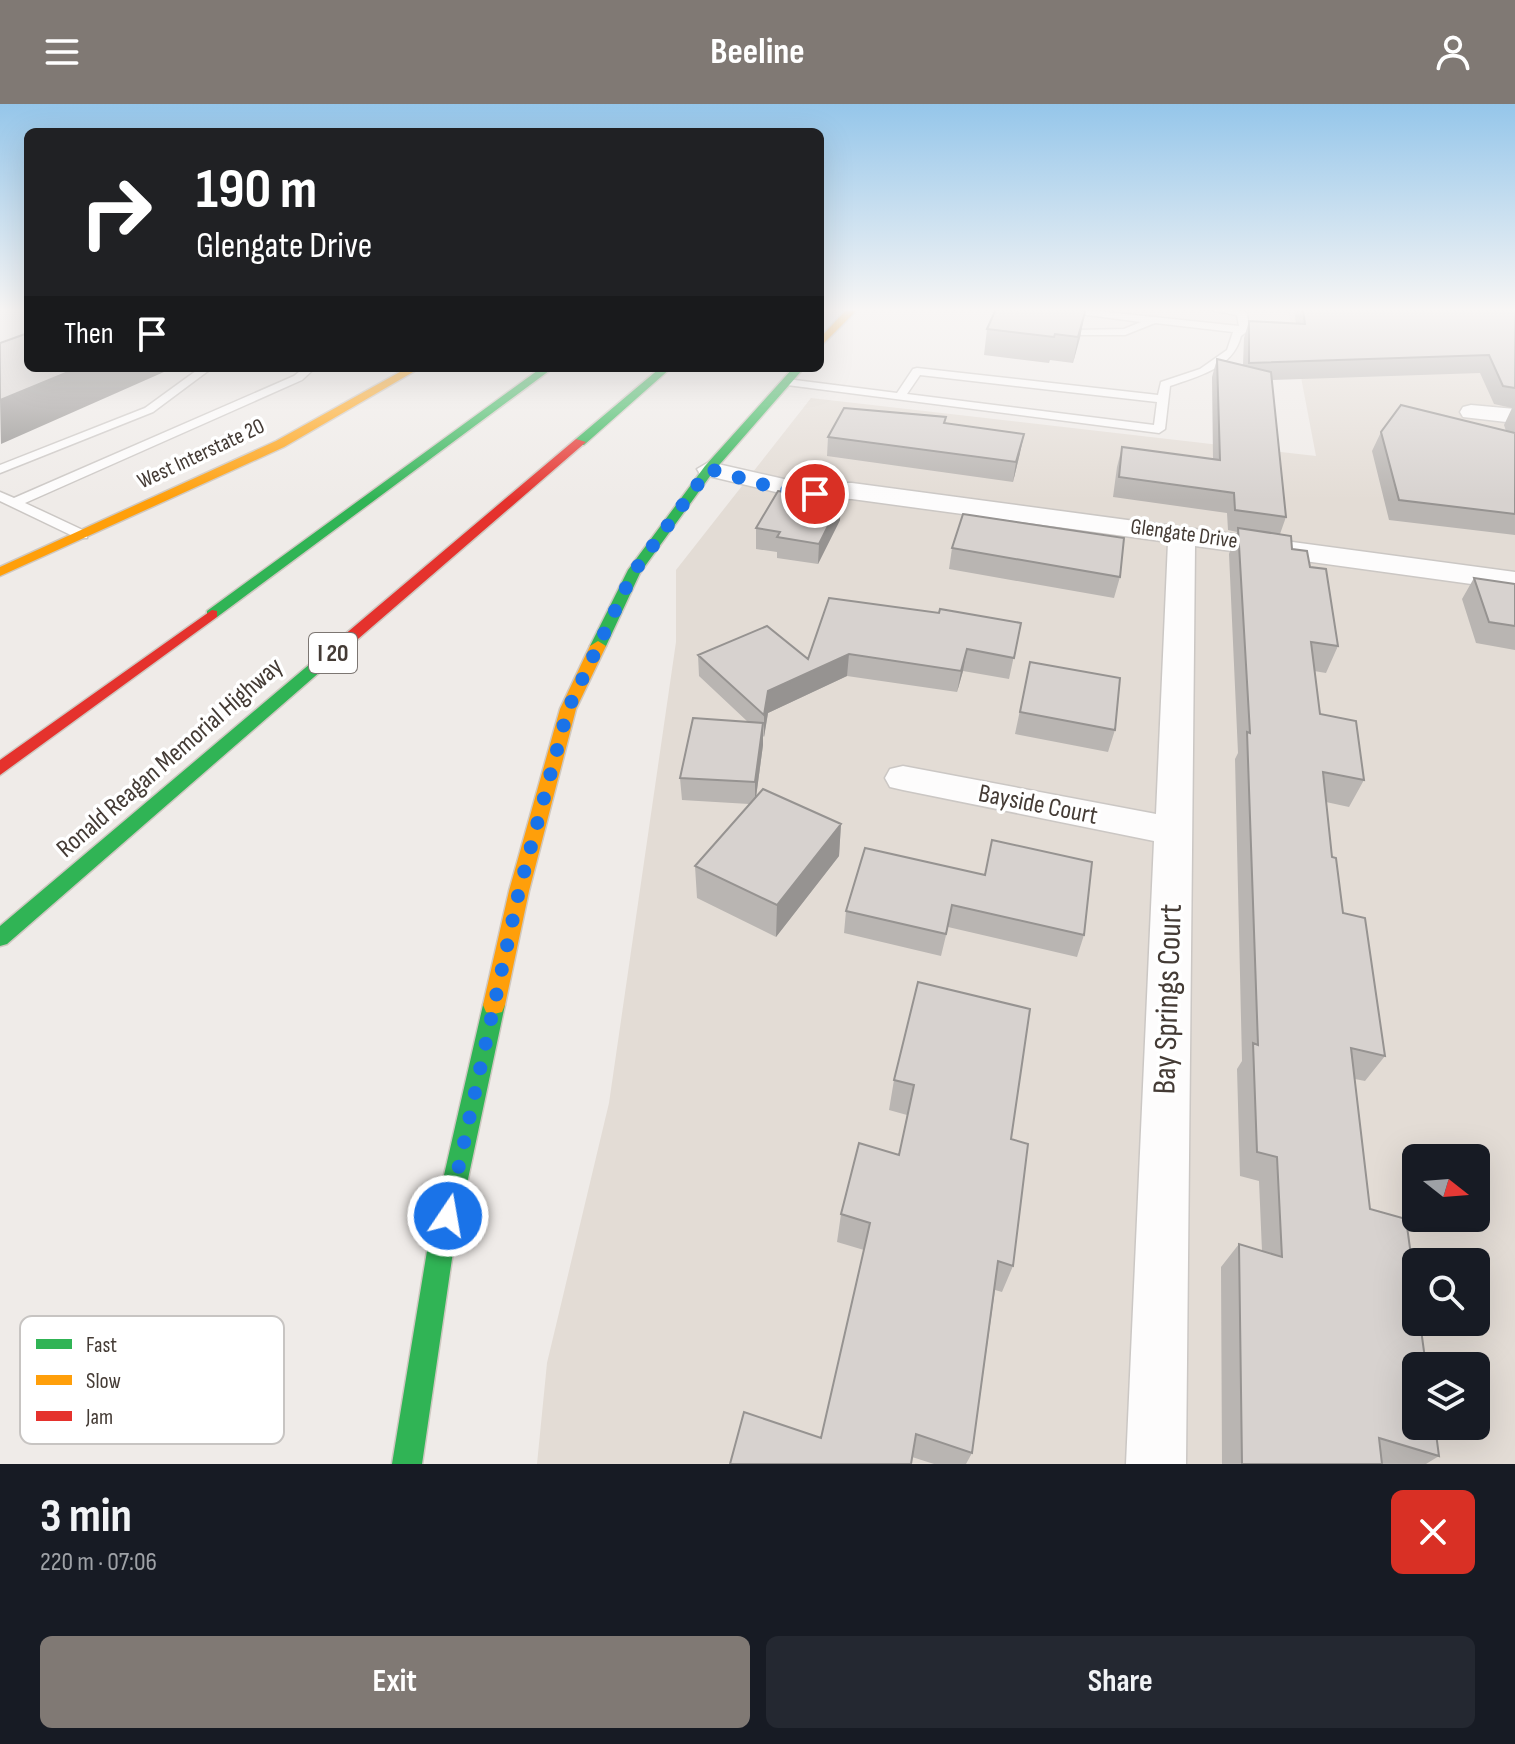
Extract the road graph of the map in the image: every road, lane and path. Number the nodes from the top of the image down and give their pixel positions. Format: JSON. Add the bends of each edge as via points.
{"nodes":[{"id":1,"x":201,"y":372,"type":"edge"},
{"id":2,"x":305,"y":372,"type":"edge"},
{"id":3,"x":407,"y":372,"type":"edge"},
{"id":4,"x":542,"y":372,"type":"edge"},
{"id":5,"x":661,"y":372,"type":"edge"},
{"id":6,"x":916,"y":372,"type":"edge"},
{"id":7,"x":930,"y":372,"type":"edge"},
{"id":8,"x":1200,"y":372,"type":"edge"},
{"id":9,"x":793,"y":375,"type":"edge"},
{"id":10,"x":900,"y":396,"type":"junction"},
{"id":11,"x":1163,"y":399,"type":"junction"},
{"id":12,"x":1471,"y":412,"type":"dead end"},
{"id":13,"x":1515,"y":416,"type":"edge"},
{"id":14,"x":0,"y":469,"type":"edge"},
{"id":15,"x":709,"y":469,"type":"junction"},
{"id":16,"x":6,"y":500,"type":"edge"},
{"id":17,"x":1182,"y":534,"type":"junction"},
{"id":18,"x":82,"y":535,"type":"junction"},
{"id":19,"x":0,"y":572,"type":"edge"},
{"id":20,"x":1515,"y":581,"type":"edge"},
{"id":21,"x":0,"y":769,"type":"edge"},
{"id":22,"x":903,"y":778,"type":"dead end"},
{"id":23,"x":1172,"y":831,"type":"junction"},
{"id":24,"x":0,"y":938,"type":"edge"},
{"id":25,"x":407,"y":1464,"type":"edge"},
{"id":26,"x":1156,"y":1464,"type":"edge"}],
"edges":[{"from":1,"to":14,"type":"lane","via":[[149,410]]},
{"from":2,"to":16,"type":"lane"},
{"from":3,"to":18,"type":"main road","name":"West Interstate 20","via":[[280,444]]},
{"from":4,"to":21,"type":"main road"},
{"from":5,"to":24,"type":"main road","name":"Ronald Reagan Memorial Highway","number":"I 20"},
{"from":6,"to":10,"type":"lane"},
{"from":7,"to":11,"type":"lane"},
{"from":8,"to":11,"type":"lane","via":[[1165,384]]},
{"from":9,"to":10,"type":"lane"},
{"from":9,"to":15,"type":"main road"},
{"from":10,"to":11,"type":"lane","via":[[1159,429]]},
{"from":12,"to":13,"type":"street"},
{"from":15,"to":17,"type":"street","name":"Glengate Drive","via":[[784,482],[815,494],[852,491]]},
{"from":15,"to":25,"type":"main road","via":[[633,573],[568,709],[519,891],[441,1245]]},
{"from":16,"to":18,"type":"lane"},
{"from":17,"to":20,"type":"street","name":"Glengate Drive"},
{"from":17,"to":23,"type":"street","name":"Bay Springs Court"},
{"from":18,"to":19,"type":"main road","name":"West Interstate 20"},
{"from":22,"to":23,"type":"street","name":"Bayside Court"},
{"from":23,"to":26,"type":"street","name":"Bay Springs Court"}]}
